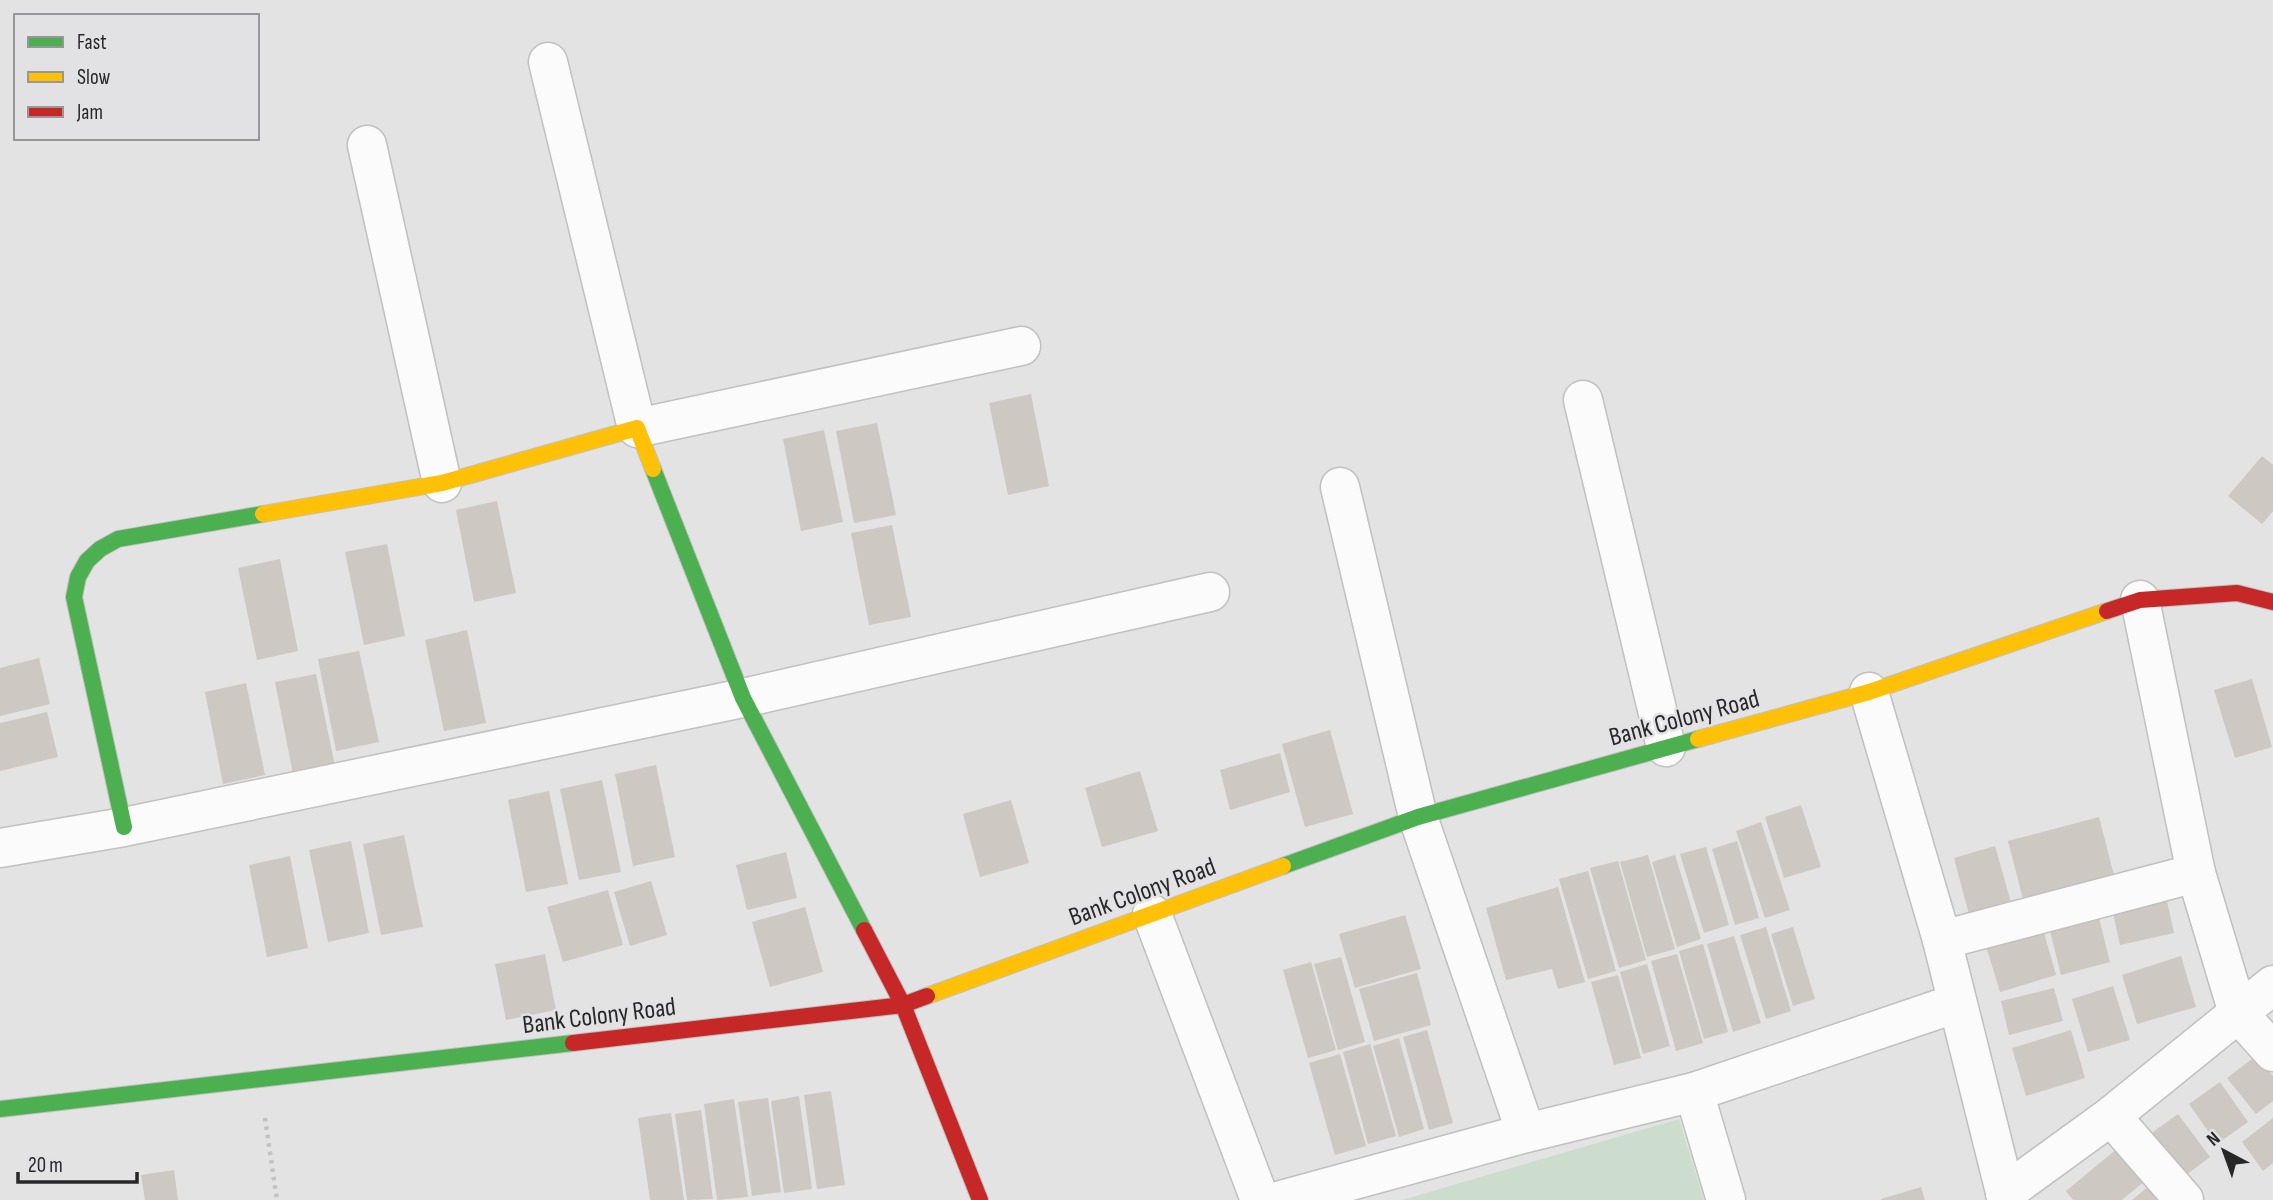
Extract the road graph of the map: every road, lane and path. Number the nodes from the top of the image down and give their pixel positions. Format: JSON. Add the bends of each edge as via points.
{"nodes":[{"id":1,"x":548,"y":62,"type":"dead end"},
{"id":2,"x":366,"y":145,"type":"dead end"},
{"id":3,"x":1021,"y":346,"type":"dead end"},
{"id":4,"x":1583,"y":400,"type":"dead end"},
{"id":5,"x":637,"y":428,"type":"junction"},
{"id":6,"x":442,"y":483,"type":"junction"},
{"id":7,"x":1340,"y":487,"type":"dead end"},
{"id":8,"x":1210,"y":592,"type":"dead end"},
{"id":9,"x":2140,"y":600,"type":"junction"},
{"id":10,"x":2273,"y":602,"type":"edge"},
{"id":11,"x":1869,"y":691,"type":"junction"},
{"id":12,"x":743,"y":698,"type":"junction"},
{"id":13,"x":1666,"y":747,"type":"junction"},
{"id":14,"x":1418,"y":817,"type":"junction"},
{"id":15,"x":124,"y":827,"type":"junction"},
{"id":16,"x":0,"y":848,"type":"edge"},
{"id":17,"x":2196,"y":873,"type":"junction"},
{"id":18,"x":1152,"y":914,"type":"junction"},
{"id":19,"x":1942,"y":940,"type":"junction"},
{"id":20,"x":2273,"y":985,"type":"edge"},
{"id":21,"x":1957,"y":1003,"type":"junction"},
{"id":22,"x":903,"y":1005,"type":"junction"},
{"id":23,"x":2238,"y":1013,"type":"junction"},
{"id":24,"x":2273,"y":1052,"type":"edge"},
{"id":25,"x":259,"y":1079,"type":"junction"},
{"id":26,"x":1694,"y":1092,"type":"junction"},
{"id":27,"x":0,"y":1109,"type":"edge"},
{"id":28,"x":2111,"y":1116,"type":"junction"},
{"id":29,"x":1526,"y":1133,"type":"junction"},
{"id":30,"x":2006,"y":1196,"type":"edge"},
{"id":31,"x":277,"y":1200,"type":"edge"},
{"id":32,"x":980,"y":1200,"type":"edge"},
{"id":33,"x":1260,"y":1200,"type":"edge"},
{"id":34,"x":1281,"y":1200,"type":"edge"},
{"id":35,"x":1726,"y":1200,"type":"edge"},
{"id":36,"x":2184,"y":1200,"type":"edge"}],
"edges":[{"from":1,"to":5,"type":"street"},
{"from":2,"to":6,"type":"street"},
{"from":3,"to":5,"type":"street"},
{"from":4,"to":13,"type":"street"},
{"from":5,"to":6,"type":"street"},
{"from":5,"to":12,"type":"street"},
{"from":6,"to":15,"type":"street","via":[[118,539],[97,548],[76,581],[74,597]]},
{"from":7,"to":14,"type":"street"},
{"from":8,"to":12,"type":"street"},
{"from":9,"to":10,"type":"street","name":"Bank Colony Road","via":[[2237,593]]},
{"from":9,"to":11,"type":"street","name":"Bank Colony Road"},
{"from":9,"to":17,"type":"street"},
{"from":11,"to":13,"type":"street","name":"Bank Colony Road"},
{"from":11,"to":19,"type":"street"},
{"from":12,"to":15,"type":"street"},
{"from":12,"to":22,"type":"street"},
{"from":13,"to":14,"type":"street","name":"Bank Colony Road"},
{"from":14,"to":18,"type":"street","name":"Bank Colony Road"},
{"from":14,"to":29,"type":"street"},
{"from":15,"to":16,"type":"street"},
{"from":17,"to":19,"type":"street"},
{"from":17,"to":23,"type":"street"},
{"from":18,"to":22,"type":"street","name":"Bank Colony Road"},
{"from":18,"to":33,"type":"street"},
{"from":19,"to":21,"type":"street"},
{"from":20,"to":23,"type":"street"},
{"from":21,"to":26,"type":"street"},
{"from":21,"to":30,"type":"street"},
{"from":22,"to":25,"type":"street","name":"Bank Colony Road"},
{"from":22,"to":32,"type":"street"},
{"from":23,"to":24,"type":"street"},
{"from":23,"to":28,"type":"street"},
{"from":25,"to":27,"type":"street","name":"Bank Colony Road"},
{"from":25,"to":31,"type":"path"},
{"from":26,"to":29,"type":"street"},
{"from":26,"to":35,"type":"street"},
{"from":28,"to":30,"type":"street"},
{"from":28,"to":36,"type":"street"},
{"from":29,"to":34,"type":"street"}]}
